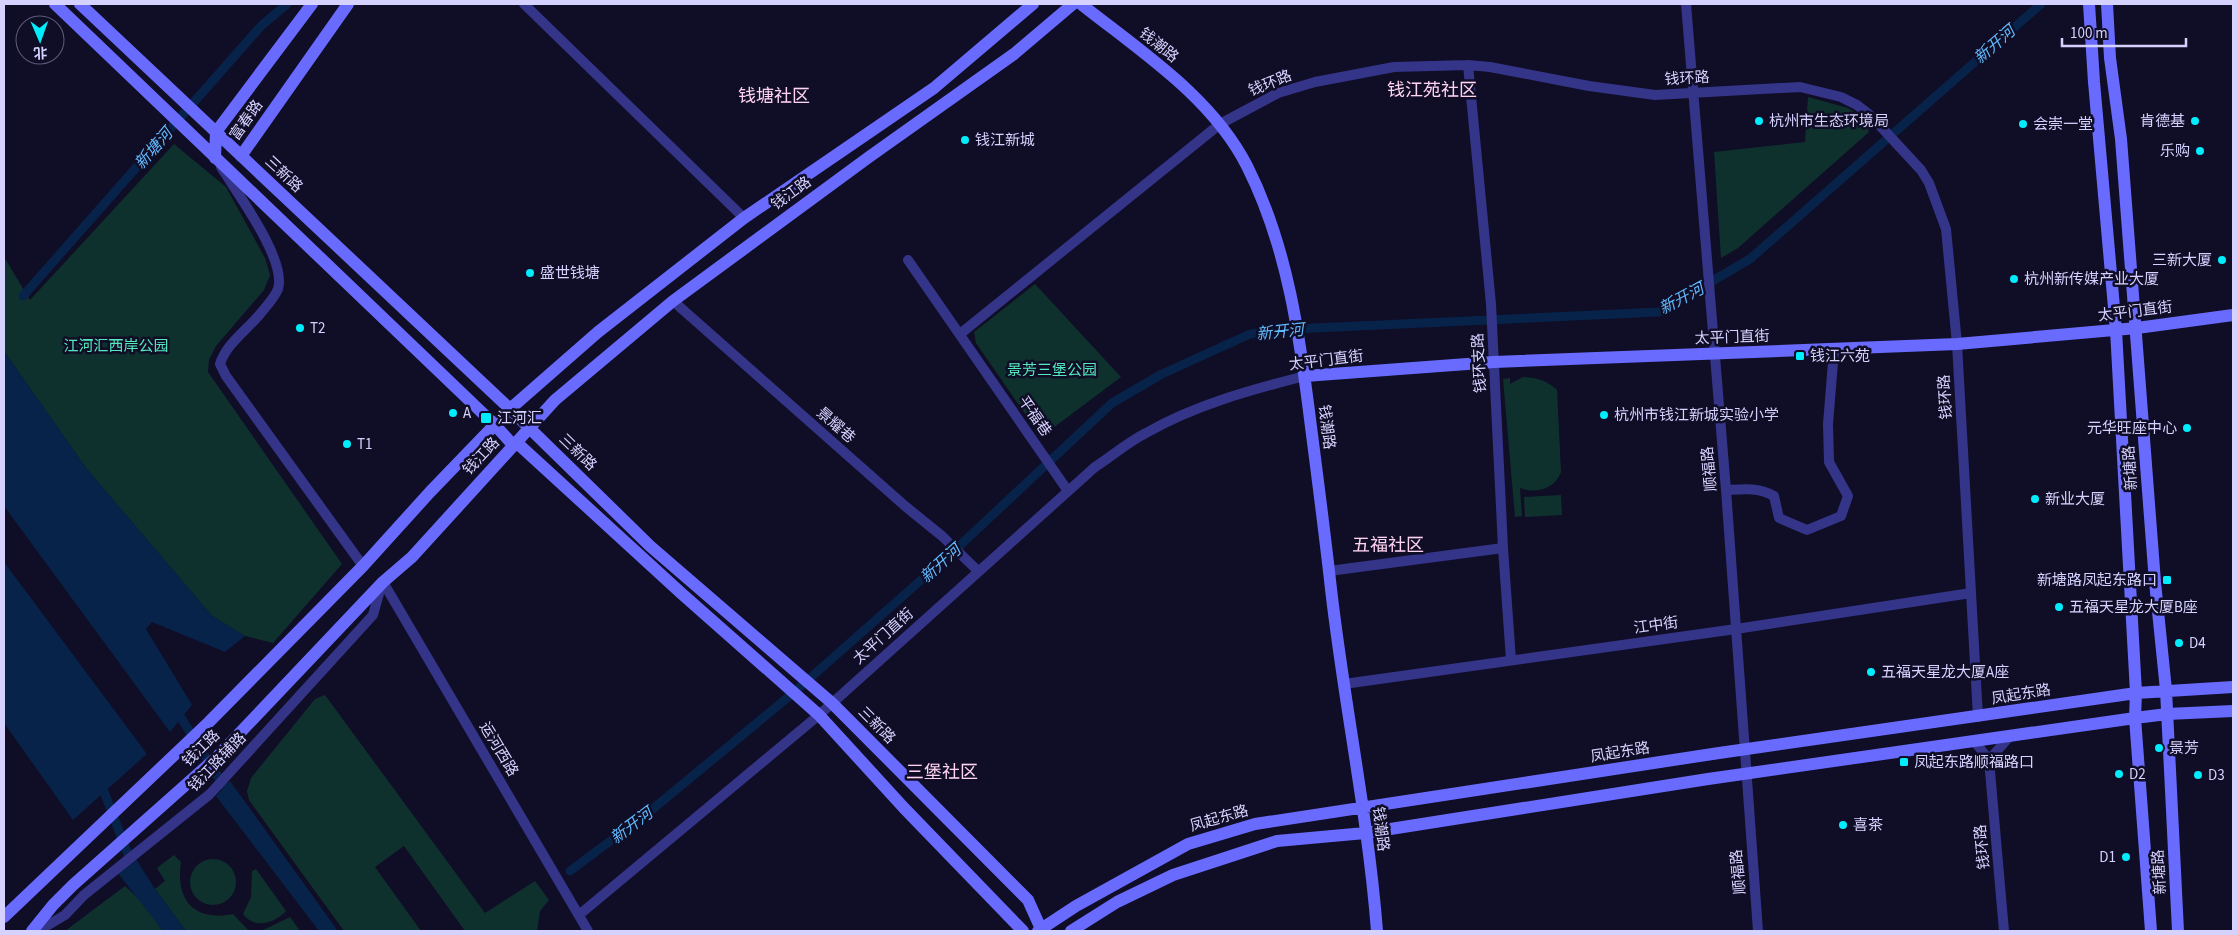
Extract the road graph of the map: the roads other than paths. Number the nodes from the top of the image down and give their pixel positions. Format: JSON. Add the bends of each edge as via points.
{"nodes":[{"id":1,"x":55,"y":4,"type":"edge"},
{"id":2,"x":80,"y":4,"type":"edge"},
{"id":3,"x":312,"y":4,"type":"edge"},
{"id":4,"x":348,"y":4,"type":"edge"},
{"id":5,"x":524,"y":4,"type":"edge"},
{"id":6,"x":1034,"y":4,"type":"edge"},
{"id":7,"x":1073,"y":4,"type":"edge"},
{"id":8,"x":1081,"y":4,"type":"edge"},
{"id":9,"x":1686,"y":4,"type":"edge"},
{"id":10,"x":2089,"y":4,"type":"edge"},
{"id":11,"x":2107,"y":4,"type":"edge"},
{"id":12,"x":1468,"y":65,"type":"junction"},
{"id":13,"x":1694,"y":93,"type":"junction"},
{"id":14,"x":1220,"y":124,"type":"junction"},
{"id":15,"x":216,"y":132,"type":"junction"},
{"id":16,"x":241,"y":156,"type":"junction"},
{"id":17,"x":215,"y":158,"type":"junction"},
{"id":18,"x":744,"y":218,"type":"junction"},
{"id":19,"x":908,"y":260,"type":"dead end"},
{"id":20,"x":673,"y":301,"type":"junction"},
{"id":21,"x":2233,"y":315,"type":"edge"},
{"id":22,"x":2137,"y":328,"type":"junction"},
{"id":23,"x":2116,"y":330,"type":"junction"},
{"id":24,"x":960,"y":334,"type":"junction"},
{"id":25,"x":1957,"y":344,"type":"junction"},
{"id":26,"x":1834,"y":350,"type":"junction"},
{"id":27,"x":1715,"y":354,"type":"junction"},
{"id":28,"x":1494,"y":362,"type":"junction"},
{"id":29,"x":1305,"y":376,"type":"junction"},
{"id":30,"x":510,"y":409,"type":"junction"},
{"id":31,"x":495,"y":425,"type":"junction"},
{"id":32,"x":529,"y":428,"type":"junction"},
{"id":33,"x":515,"y":444,"type":"junction"},
{"id":34,"x":1726,"y":490,"type":"junction"},
{"id":35,"x":1068,"y":491,"type":"junction"},
{"id":36,"x":1503,"y":548,"type":"junction"},
{"id":37,"x":363,"y":566,"type":"junction"},
{"id":38,"x":1329,"y":571,"type":"junction"},
{"id":39,"x":978,"y":572,"type":"junction"},
{"id":40,"x":383,"y":582,"type":"junction"},
{"id":41,"x":1971,"y":592,"type":"junction"},
{"id":42,"x":1736,"y":628,"type":"junction"},
{"id":43,"x":1511,"y":660,"type":"junction"},
{"id":44,"x":1344,"y":684,"type":"junction"},
{"id":45,"x":2233,"y":687,"type":"edge"},
{"id":46,"x":2166,"y":690,"type":"junction"},
{"id":47,"x":2136,"y":693,"type":"junction"},
{"id":48,"x":832,"y":703,"type":"junction"},
{"id":49,"x":2233,"y":711,"type":"edge"},
{"id":50,"x":2167,"y":714,"type":"junction"},
{"id":51,"x":819,"y":715,"type":"junction"},
{"id":52,"x":1978,"y":717,"type":"junction"},
{"id":53,"x":2135,"y":718,"type":"junction"},
{"id":54,"x":2010,"y":736,"type":"junction"},
{"id":55,"x":1975,"y":742,"type":"junction"},
{"id":56,"x":1745,"y":749,"type":"junction"},
{"id":57,"x":1989,"y":760,"type":"junction"},
{"id":58,"x":1745,"y":773,"type":"junction"},
{"id":59,"x":1362,"y":809,"type":"junction"},
{"id":60,"x":1365,"y":833,"type":"junction"},
{"id":61,"x":26,"y":896,"type":"junction"},
{"id":62,"x":53,"y":905,"type":"junction"},
{"id":63,"x":579,"y":916,"type":"junction"},
{"id":64,"x":4,"y":917,"type":"edge"},
{"id":65,"x":4,"y":926,"type":"edge"},
{"id":66,"x":1040,"y":930,"type":"edge"},
{"id":67,"x":23,"y":931,"type":"edge"},
{"id":68,"x":32,"y":931,"type":"edge"},
{"id":69,"x":38,"y":931,"type":"edge"},
{"id":70,"x":588,"y":931,"type":"edge"},
{"id":71,"x":1024,"y":931,"type":"edge"},
{"id":72,"x":1071,"y":931,"type":"edge"},
{"id":73,"x":1378,"y":931,"type":"edge"},
{"id":74,"x":1758,"y":931,"type":"edge"},
{"id":75,"x":2004,"y":931,"type":"edge"},
{"id":76,"x":2152,"y":931,"type":"edge"},
{"id":77,"x":2178,"y":931,"type":"edge"}],
"edges":[{"from":1,"to":17,"type":"main road"},
{"from":2,"to":15,"type":"main road","name":"三新路"},
{"from":3,"to":15,"type":"main road","name":"富春路"},
{"from":4,"to":16,"type":"main road","name":"富春路"},
{"from":5,"to":18,"type":"street"},
{"from":6,"to":18,"type":"main road","name":"钱江路","via":[[934,88]]},
{"from":7,"to":20,"type":"main road","name":"钱江路","via":[[1014,54]]},
{"from":8,"to":14,"type":"main road","name":"钱潮路","via":[[1150,58]]},
{"from":9,"to":13,"type":"street","name":"顺福路"},
{"from":10,"to":23,"type":"main road","name":"新塘路"},
{"from":11,"to":22,"type":"main road","name":"新塘路"},
{"from":12,"to":13,"type":"street","name":"钱环路","via":[[1655,96]]},
{"from":12,"to":14,"type":"street","name":"钱环路","via":[[1394,67],[1324,80],[1278,93]]},
{"from":12,"to":28,"type":"street","name":"钱环支路"},
{"from":13,"to":25,"type":"street","name":"钱环路","via":[[1800,87],[1841,97],[1857,105],[1882,126],[1921,170],[1946,229]]},
{"from":13,"to":27,"type":"street","name":"顺福路"},
{"from":14,"to":24,"type":"street","name":"钱环路"},
{"from":14,"to":29,"type":"main road","name":"钱潮路","via":[[1247,166],[1267,216],[1288,280]]},
{"from":15,"to":16,"type":"main road","name":"三新路"},
{"from":15,"to":17,"type":"main road","name":"富春路"},
{"from":16,"to":17,"type":"main road","name":"富春路"},
{"from":16,"to":30,"type":"main road","name":"三新路"},
{"from":17,"to":31,"type":"main road"},
{"from":17,"to":37,"type":"street","via":[[269,244],[279,270],[278,290],[261,314],[223,353],[220,364]]},
{"from":18,"to":30,"type":"main road","name":"钱江路","via":[[598,332]]},
{"from":19,"to":24,"type":"street","name":"平福巷"},
{"from":20,"to":32,"type":"main road","name":"钱江路","via":[[556,400]]},
{"from":20,"to":39,"type":"street","name":"景耀巷","via":[[942,536]]},
{"from":21,"to":22,"type":"main road","name":"太平门直街"},
{"from":22,"to":23,"type":"main road","name":"太平门直街"},
{"from":22,"to":46,"type":"main road","name":"新塘路"},
{"from":23,"to":25,"type":"main road","name":"太平门直街"},
{"from":23,"to":47,"type":"main road","name":"新塘路"},
{"from":24,"to":35,"type":"street","name":"平福巷"},
{"from":25,"to":26,"type":"main road","name":"太平门直街"},
{"from":25,"to":41,"type":"street","name":"钱环路"},
{"from":26,"to":27,"type":"main road","name":"太平门直街"},
{"from":26,"to":34,"type":"street","via":[[1828,424],[1829,462],[1848,496],[1841,516],[1807,530],[1779,518],[1774,496],[1768,492],[1759,489]]},
{"from":27,"to":28,"type":"main road","name":"太平门直街"},
{"from":27,"to":34,"type":"street","name":"顺福路"},
{"from":28,"to":29,"type":"main road","name":"太平门直街"},
{"from":28,"to":36,"type":"street","name":"钱环支路"},
{"from":29,"to":35,"type":"street","name":"太平门直街","via":[[1244,392],[1145,433],[1095,467]]},
{"from":29,"to":38,"type":"main road","name":"钱潮路"},
{"from":30,"to":31,"type":"main road","name":"钱江路"},
{"from":30,"to":32,"type":"main road","name":"三新路"},
{"from":31,"to":33,"type":"main road"},
{"from":31,"to":37,"type":"main road","name":"钱江路"},
{"from":32,"to":33,"type":"main road","name":"钱江路"},
{"from":32,"to":48,"type":"main road","name":"三新路","via":[[650,546]]},
{"from":33,"to":40,"type":"main road","name":"钱江路","via":[[412,557]]},
{"from":33,"to":51,"type":"main road"},
{"from":34,"to":42,"type":"street","name":"顺福路"},
{"from":35,"to":39,"type":"street","name":"太平门直街"},
{"from":36,"to":38,"type":"street"},
{"from":36,"to":43,"type":"street","name":"钱环支路"},
{"from":37,"to":61,"type":"main road","name":"钱江路","via":[[209,722]]},
{"from":38,"to":44,"type":"main road","name":"钱潮路"},
{"from":39,"to":48,"type":"street","name":"太平门直街"},
{"from":40,"to":62,"type":"main road","name":"钱江路","via":[[230,743]]},
{"from":40,"to":63,"type":"street","name":"运河西路"},
{"from":40,"to":69,"type":"street","name":"钱江路辅路","via":[[373,615],[210,794],[84,895],[65,915]]},
{"from":41,"to":42,"type":"street","name":"江中街"},
{"from":41,"to":52,"type":"street","name":"钱环路"},
{"from":42,"to":43,"type":"street","name":"江中街"},
{"from":42,"to":56,"type":"street","name":"顺福路"},
{"from":43,"to":44,"type":"street","name":"江中街"},
{"from":44,"to":59,"type":"main road","name":"钱潮路"},
{"from":45,"to":46,"type":"main road","name":"凤起东路"},
{"from":46,"to":47,"type":"main road","name":"凤起东路"},
{"from":46,"to":50,"type":"main road","name":"新塘路"},
{"from":47,"to":52,"type":"main road","name":"凤起东路"},
{"from":47,"to":53,"type":"main road","name":"新塘路"},
{"from":48,"to":51,"type":"street","name":"太平门直街"},
{"from":48,"to":66,"type":"main road","name":"三新路","via":[[1028,900]]},
{"from":49,"to":50,"type":"main road"},
{"from":50,"to":53,"type":"main road"},
{"from":50,"to":77,"type":"main road","name":"新塘路"},
{"from":51,"to":63,"type":"street","name":"太平门直街"},
{"from":51,"to":71,"type":"main road"},
{"from":52,"to":56,"type":"main road","name":"凤起东路"},
{"from":53,"to":54,"type":"main road"},
{"from":53,"to":76,"type":"main road","name":"新塘路"},
{"from":54,"to":55,"type":"main road"},
{"from":54,"to":57,"type":"street"},
{"from":55,"to":57,"type":"street"},
{"from":55,"to":58,"type":"main road"},
{"from":56,"to":58,"type":"street","name":"顺福路"},
{"from":56,"to":59,"type":"main road","name":"凤起东路"},
{"from":57,"to":75,"type":"street","name":"钱环路"},
{"from":58,"to":60,"type":"main road"},
{"from":58,"to":74,"type":"street","name":"顺福路"},
{"from":59,"to":60,"type":"main road","name":"钱潮路"},
{"from":59,"to":66,"type":"main road","name":"凤起东路","via":[[1255,824],[1188,844],[1116,882]]},
{"from":60,"to":72,"type":"main road","via":[[1278,841],[1172,875],[1117,902]]},
{"from":60,"to":73,"type":"main road","name":"钱潮路"},
{"from":61,"to":64,"type":"main road","name":"钱江路"},
{"from":61,"to":65,"type":"main road"},
{"from":62,"to":67,"type":"main road"},
{"from":62,"to":68,"type":"main road","name":"钱江路"},
{"from":63,"to":70,"type":"street","name":"运河西路"}]}
